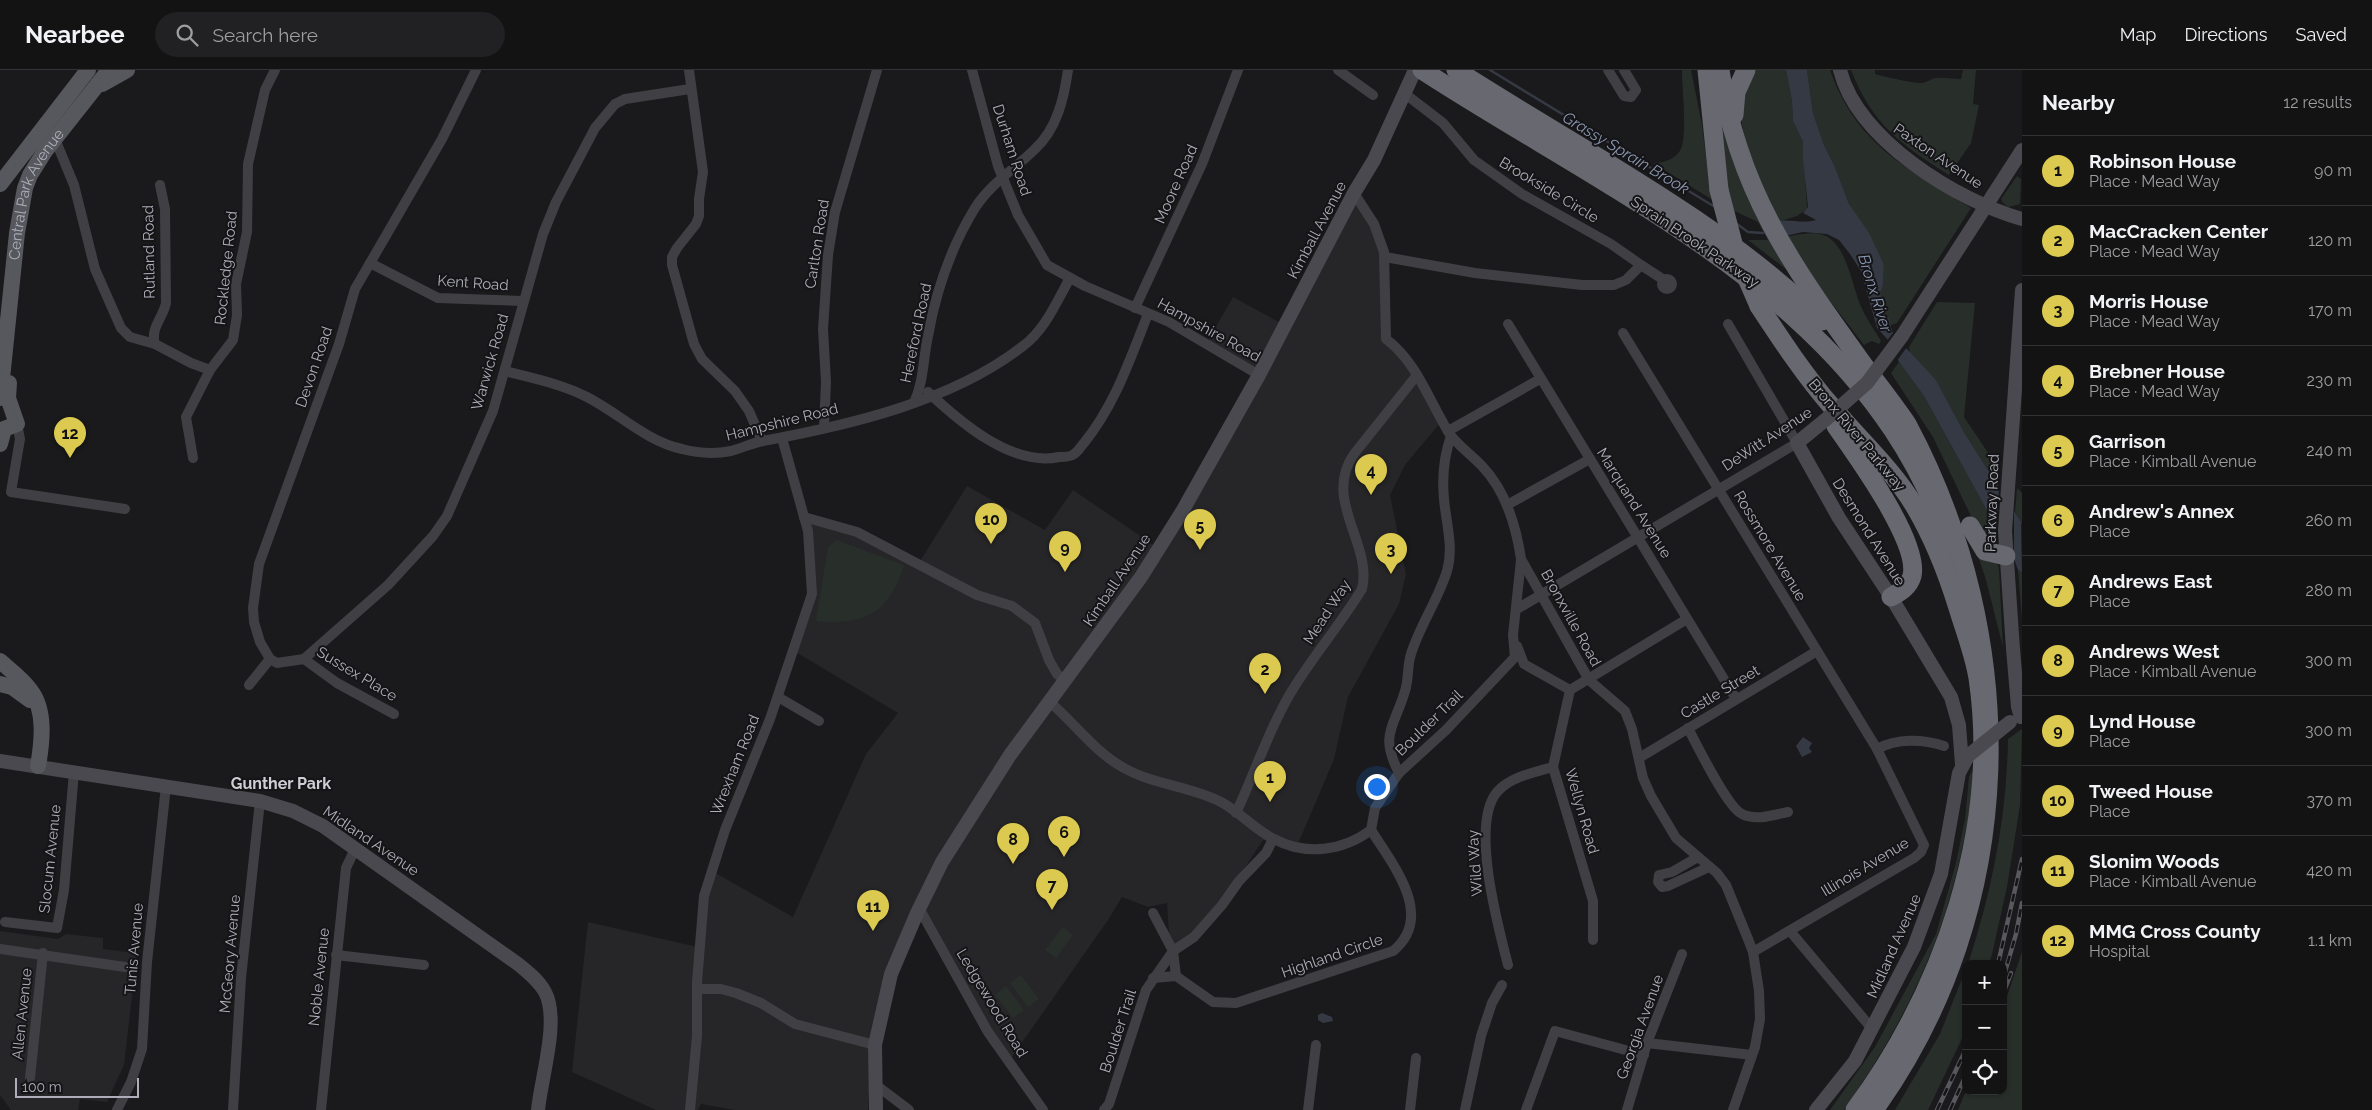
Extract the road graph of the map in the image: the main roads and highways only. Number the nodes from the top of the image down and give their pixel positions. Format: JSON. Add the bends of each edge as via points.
{"nodes":[{"id":1,"x":88,"y":70,"type":"edge"},
{"id":2,"x":109,"y":70,"type":"edge"},
{"id":3,"x":127,"y":70,"type":"edge"},
{"id":4,"x":1456,"y":70,"type":"edge"},
{"id":5,"x":1698,"y":70,"type":"edge"},
{"id":6,"x":1707,"y":70,"type":"edge"},
{"id":7,"x":1720,"y":70,"type":"edge"},
{"id":8,"x":1746,"y":70,"type":"edge"},
{"id":9,"x":1413,"y":78,"type":"edge"},
{"id":10,"x":92,"y":92,"type":"junction"},
{"id":11,"x":1734,"y":139,"type":"junction"},
{"id":12,"x":1714,"y":152,"type":"junction"},
{"id":13,"x":0,"y":184,"type":"edge"},
{"id":14,"x":10,"y":309,"type":"junction"},
{"id":15,"x":1795,"y":360,"type":"junction"},
{"id":16,"x":1862,"y":363,"type":"junction"},
{"id":17,"x":1881,"y":387,"type":"junction"},
{"id":18,"x":0,"y":398,"type":"edge"},
{"id":19,"x":0,"y":444,"type":"edge"},
{"id":20,"x":2006,"y":551,"type":"road end"},
{"id":21,"x":1891,"y":598,"type":"road end"},
{"id":22,"x":0,"y":661,"type":"edge"},
{"id":23,"x":1977,"y":671,"type":"junction"},
{"id":24,"x":0,"y":684,"type":"edge"},
{"id":25,"x":37,"y":707,"type":"junction"},
{"id":26,"x":38,"y":766,"type":"road end"},
{"id":27,"x":1953,"y":972,"type":"junction"},
{"id":28,"x":1855,"y":1110,"type":"edge"},
{"id":29,"x":1874,"y":1110,"type":"edge"},
{"id":30,"x":1887,"y":1110,"type":"edge"}],
"edges":[{"from":1,"to":13,"type":"main road","name":"Central Park Avenue"},
{"from":2,"to":10,"type":"main road","name":"Central Park Avenue"},
{"from":3,"to":10,"type":"main road"},
{"from":4,"to":16,"type":"highway","name":"Sprain Brook Parkway","via":[[1728,240],[1798,299]]},
{"from":5,"to":12,"type":"highway"},
{"from":6,"to":12,"type":"highway","name":"Bronx River Parkway"},
{"from":7,"to":11,"type":"highway"},
{"from":8,"to":11,"type":"highway","via":[[1734,99]]},
{"from":9,"to":23,"type":"highway","name":"Sprain Brook Parkway","via":[[1702,243],[1774,298],[1829,350],[1869,397],[1894,433],[1931,500],[1958,573]]},
{"from":10,"to":14,"type":"main road","name":"Central Park Avenue","via":[[37,163],[25,188]]},
{"from":11,"to":16,"type":"highway","via":[[1752,189],[1777,238]]},
{"from":12,"to":15,"type":"highway","name":"Bronx River Parkway","bridge":true,"via":[[1719,190],[1735,251],[1759,306]]},
{"from":14,"to":18,"type":"main road","name":"Central Park Avenue"},
{"from":14,"to":19,"type":"main road","via":[[12,347],[8,398],[17,424],[4,429]]},
{"from":15,"to":21,"type":"highway","via":[[1876,486],[1906,545],[1911,560],[1911,579]]},
{"from":15,"to":23,"type":"highway","name":"Bronx River Parkway","via":[[1914,504],[1946,572]]},
{"from":16,"to":17,"type":"highway"},
{"from":17,"to":20,"type":"highway","via":[[1938,461],[1981,548],[1989,553]]},
{"from":17,"to":27,"type":"highway","via":[[1920,444],[1957,518],[1982,591],[1996,666],[2001,743],[1995,819],[1976,907]]},
{"from":22,"to":25,"type":"main road","via":[[31,691]]},
{"from":23,"to":28,"type":"highway","name":"Bronx River Parkway","via":[[1982,721],[1981,781],[1964,883],[1946,941],[1922,997],[1892,1053]]},
{"from":24,"to":25,"type":"main road","via":[[18,691]]},
{"from":25,"to":26,"type":"main road","via":[[41,728]]},
{"from":27,"to":29,"type":"highway","via":[[1916,1046]]},
{"from":27,"to":30,"type":"highway","via":[[1932,1030]]}]}
